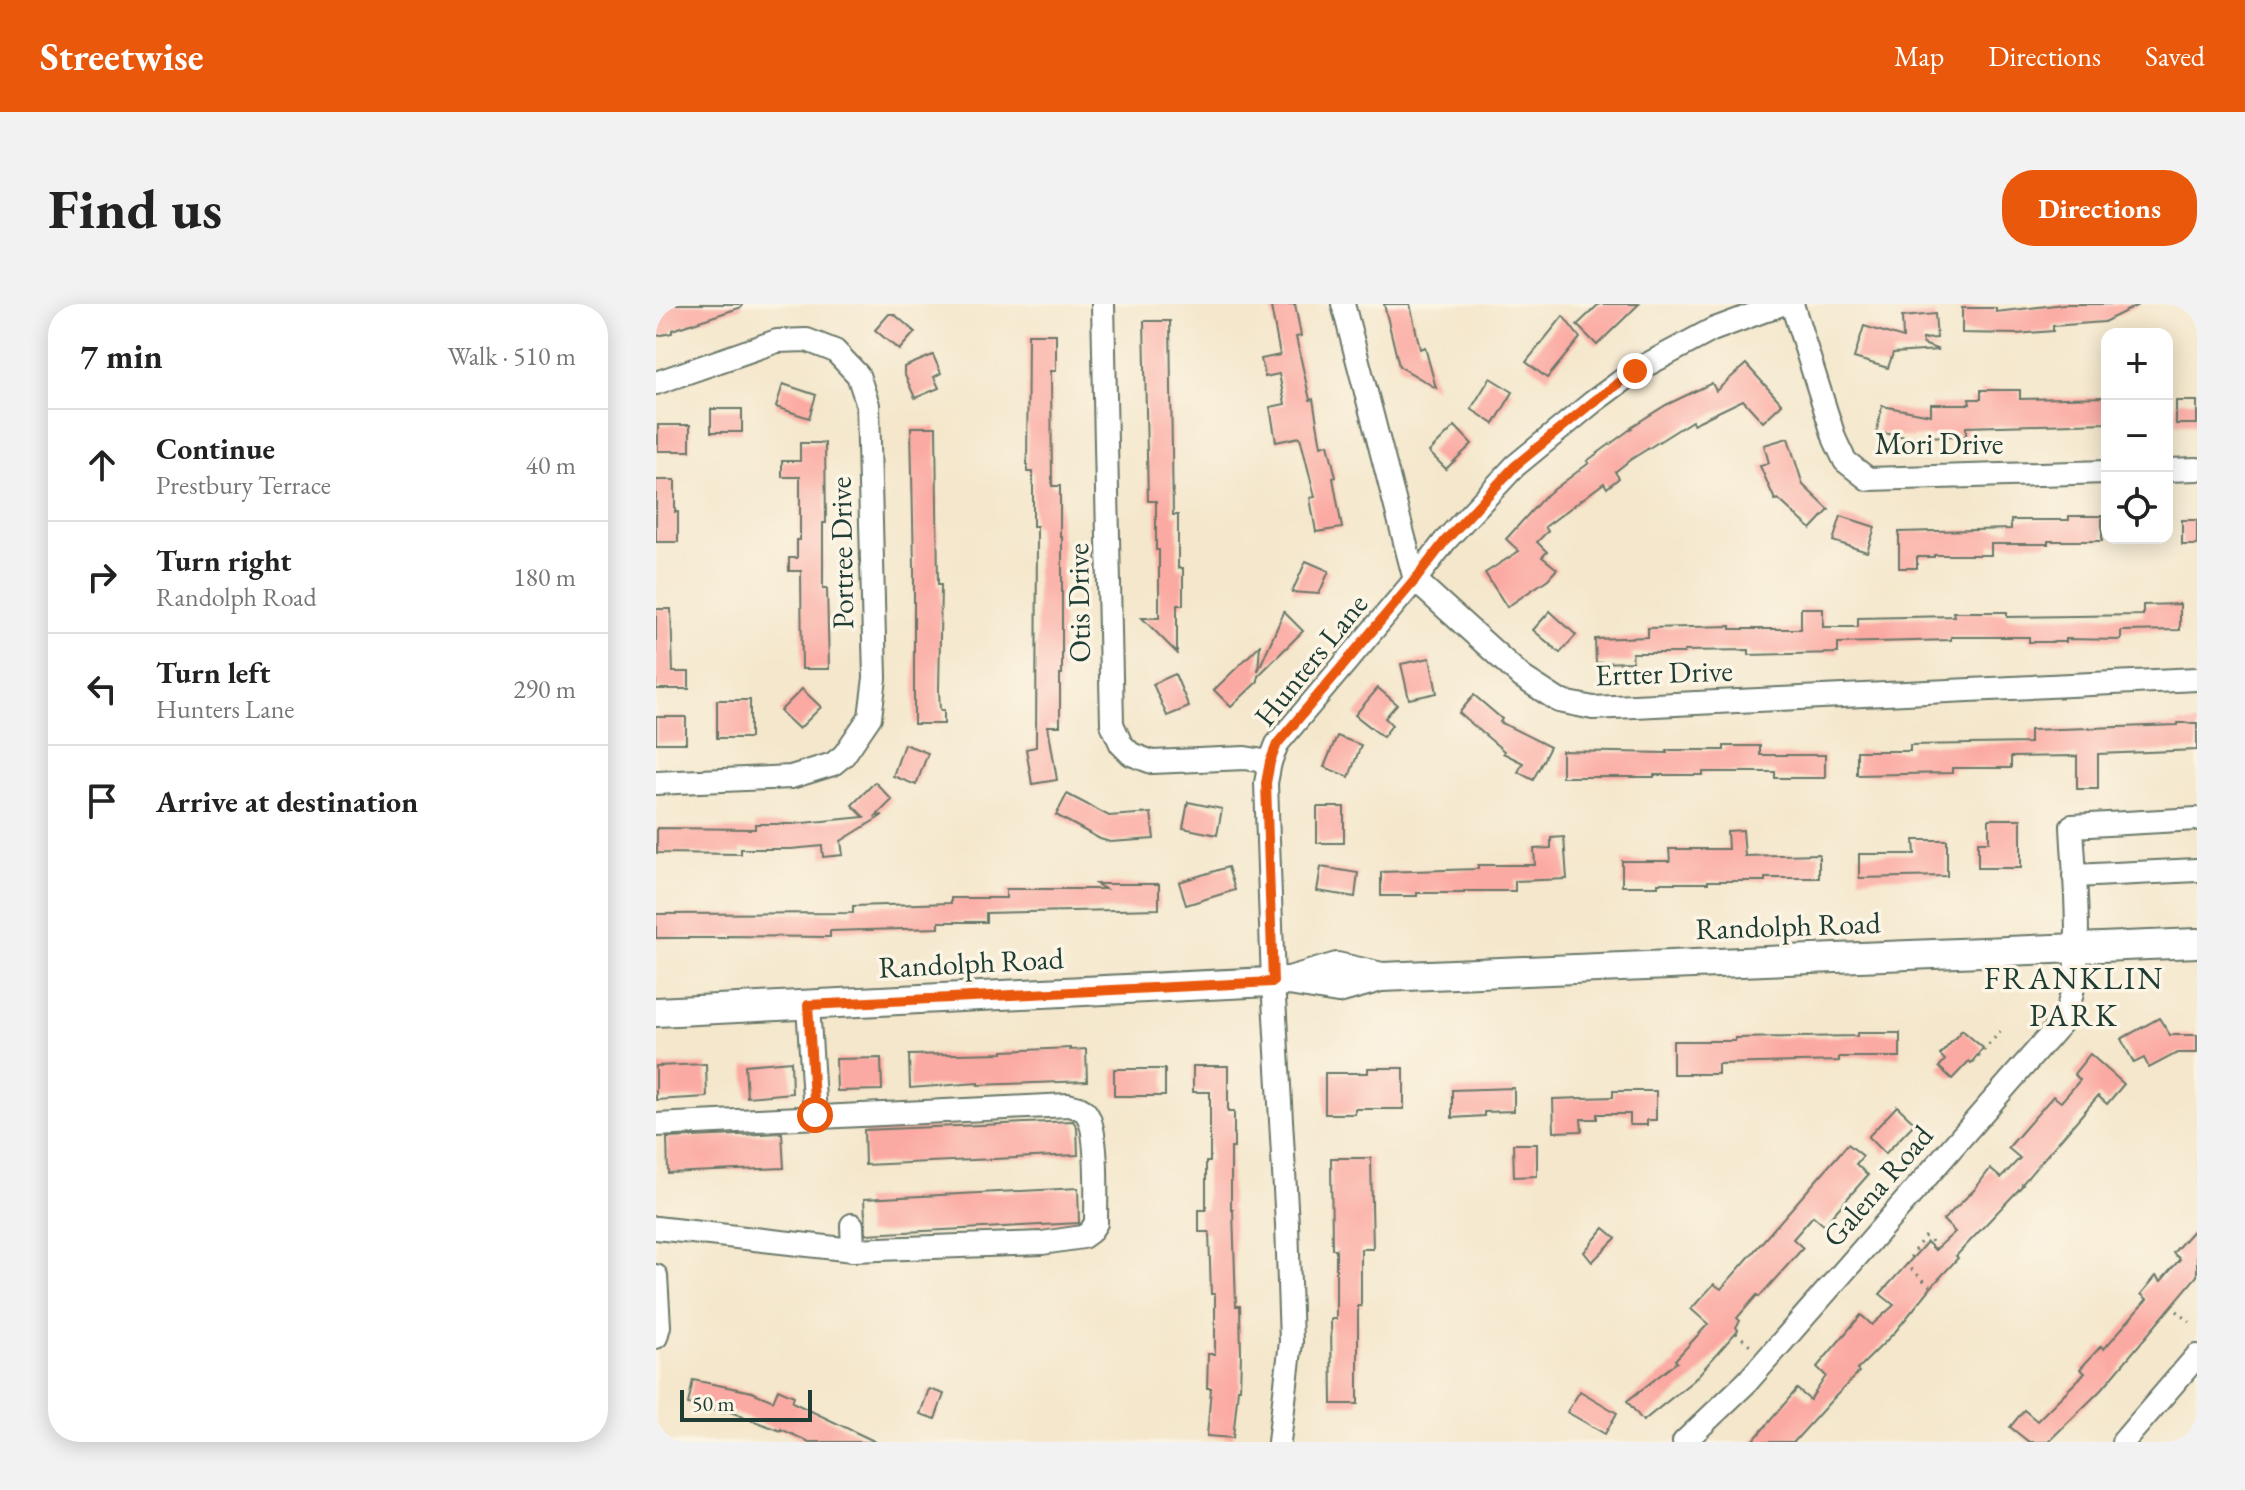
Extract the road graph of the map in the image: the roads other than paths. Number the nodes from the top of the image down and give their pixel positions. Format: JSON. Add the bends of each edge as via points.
{"nodes":[{"id":1,"x":1103,"y":304,"type":"edge"},
{"id":2,"x":1343,"y":304,"type":"edge"},
{"id":3,"x":1782,"y":304,"type":"edge"},
{"id":4,"x":1792,"y":304,"type":"edge"},
{"id":5,"x":656,"y":383,"type":"edge"},
{"id":6,"x":2197,"y":469,"type":"edge"},
{"id":7,"x":2173,"y":470,"type":"edge"},
{"id":8,"x":2101,"y":472,"type":"edge"},
{"id":9,"x":1415,"y":580,"type":"junction"},
{"id":10,"x":2197,"y":679,"type":"edge"},
{"id":11,"x":1270,"y":762,"type":"junction"},
{"id":12,"x":656,"y":783,"type":"edge"},
{"id":13,"x":2197,"y":819,"type":"edge"},
{"id":14,"x":2197,"y":870,"type":"edge"},
{"id":15,"x":2074,"y":876,"type":"junction"},
{"id":16,"x":2197,"y":943,"type":"edge"},
{"id":17,"x":2076,"y":948,"type":"junction"},
{"id":18,"x":1281,"y":982,"type":"junction"},
{"id":19,"x":808,"y":1005,"type":"junction"},
{"id":20,"x":656,"y":1012,"type":"edge"},
{"id":21,"x":815,"y":1115,"type":"junction"},
{"id":22,"x":656,"y":1125,"type":"edge"},
{"id":23,"x":852,"y":1225,"type":"dead end"},
{"id":24,"x":656,"y":1228,"type":"edge"},
{"id":25,"x":853,"y":1250,"type":"junction"},
{"id":26,"x":656,"y":1276,"type":"edge"},
{"id":27,"x":656,"y":1337,"type":"edge"},
{"id":28,"x":2197,"y":1356,"type":"edge"},
{"id":29,"x":1279,"y":1442,"type":"edge"},
{"id":30,"x":1684,"y":1442,"type":"edge"},
{"id":31,"x":2123,"y":1442,"type":"edge"}],
"edges":[{"from":1,"to":11,"type":"street","name":"Otis Drive","via":[[1112,724],[1131,754],[1152,762]]},
{"from":2,"to":9,"type":"street"},
{"from":3,"to":9,"type":"street","name":"Hunters Lane","via":[[1712,330],[1635,371],[1593,402],[1515,466]]},
{"from":4,"to":8,"type":"street","name":"Mori Drive","via":[[1835,440],[1845,461],[1868,479]]},
{"from":5,"to":12,"type":"street","name":"Portree Drive","via":[[777,341],[807,340],[835,351],[858,375],[868,405],[875,678],[870,717],[833,764],[791,777]]},
{"from":6,"to":7,"type":"street"},
{"from":9,"to":10,"type":"street","name":"Ertter Drive","via":[[1522,677],[1559,701],[1593,708]]},
{"from":9,"to":11,"type":"street","name":"Hunters Lane","via":[[1277,744]]},
{"from":11,"to":18,"type":"street","name":"Hunters Lane","via":[[1266,783]]},
{"from":13,"to":15,"type":"street","name":"Galena Road","via":[[2072,826]]},
{"from":14,"to":15,"type":"street"},
{"from":15,"to":17,"type":"street","name":"Galena Road"},
{"from":16,"to":17,"type":"main road","name":"Randolph Road"},
{"from":17,"to":18,"type":"main road","name":"Randolph Road","via":[[1382,977],[1337,967]]},
{"from":17,"to":30,"type":"street","name":"Galena Road","via":[[2073,993],[2061,1023],[1747,1382]]},
{"from":18,"to":19,"type":"main road","name":"Randolph Road"},
{"from":18,"to":29,"type":"street","name":"Hunters Lane","via":[[1291,1342]]},
{"from":19,"to":20,"type":"main road","name":"Randolph Road"},
{"from":19,"to":21,"type":"street"},
{"from":21,"to":22,"type":"street"},
{"from":21,"to":25,"type":"street","via":[[1068,1105],[1088,1115],[1093,1131],[1096,1223],[1083,1237]]},
{"from":23,"to":25,"type":"street"},
{"from":24,"to":25,"type":"street"},
{"from":26,"to":27,"type":"street"},
{"from":28,"to":31,"type":"street"}]}
